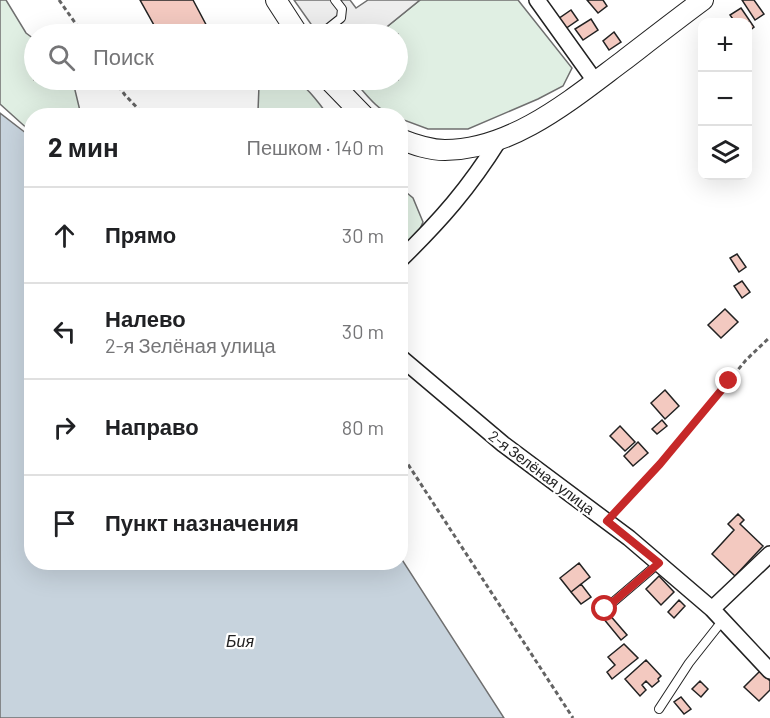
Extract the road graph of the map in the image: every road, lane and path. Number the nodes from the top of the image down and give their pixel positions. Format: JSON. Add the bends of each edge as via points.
{"nodes":[{"id":1,"x":59,"y":0,"type":"edge"},
{"id":2,"x":276,"y":0,"type":"edge"},
{"id":3,"x":335,"y":0,"type":"edge"},
{"id":4,"x":537,"y":0,"type":"edge"},
{"id":5,"x":703,"y":0,"type":"edge"},
{"id":6,"x":76,"y":24,"type":"edge"},
{"id":7,"x":292,"y":24,"type":"edge"},
{"id":8,"x":334,"y":24,"type":"edge"},
{"id":9,"x":596,"y":81,"type":"junction"},
{"id":10,"x":121,"y":90,"type":"edge"},
{"id":11,"x":339,"y":90,"type":"edge"},
{"id":12,"x":137,"y":108,"type":"edge"},
{"id":13,"x":356,"y":108,"type":"edge"},
{"id":14,"x":499,"y":140,"type":"junction"},
{"id":15,"x":408,"y":142,"type":"edge"},
{"id":16,"x":408,"y":252,"type":"edge"},
{"id":17,"x":770,"y":337,"type":"edge"},
{"id":18,"x":408,"y":364,"type":"edge"},
{"id":19,"x":408,"y":464,"type":"edge"},
{"id":20,"x":607,"y":521,"type":"junction"},
{"id":21,"x":770,"y":554,"type":"edge"},
{"id":22,"x":659,"y":563,"type":"junction"},
{"id":23,"x":605,"y":609,"type":"dead end"},
{"id":24,"x":717,"y":615,"type":"junction"},
{"id":25,"x":770,"y":671,"type":"edge"},
{"id":26,"x":659,"y":709,"type":"dead end"},
{"id":27,"x":573,"y":718,"type":"edge"}],
"edges":[{"from":1,"to":6,"type":"path"},
{"from":2,"to":7,"type":"main road"},
{"from":3,"to":8,"type":"lane","via":[[343,14]]},
{"from":4,"to":9,"type":"street"},
{"from":5,"to":9,"type":"main road"},
{"from":9,"to":14,"type":"main road"},
{"from":10,"to":12,"type":"path"},
{"from":11,"to":13,"type":"main road"},
{"from":14,"to":15,"type":"main road","via":[[444,150]]},
{"from":14,"to":16,"type":"street","via":[[454,204]]},
{"from":17,"to":20,"type":"path"},
{"from":18,"to":20,"type":"street","name":"2-я Зелёная улица","via":[[503,444]]},
{"from":19,"to":27,"type":"path"},
{"from":20,"to":22,"type":"street","name":"2-я Зелёная улица"},
{"from":21,"to":24,"type":"street"},
{"from":22,"to":23,"type":"lane"},
{"from":22,"to":24,"type":"street","name":"2-я Зелёная улица"},
{"from":24,"to":25,"type":"street","name":"2-я Зелёная улица"},
{"from":24,"to":26,"type":"lane"}]}
